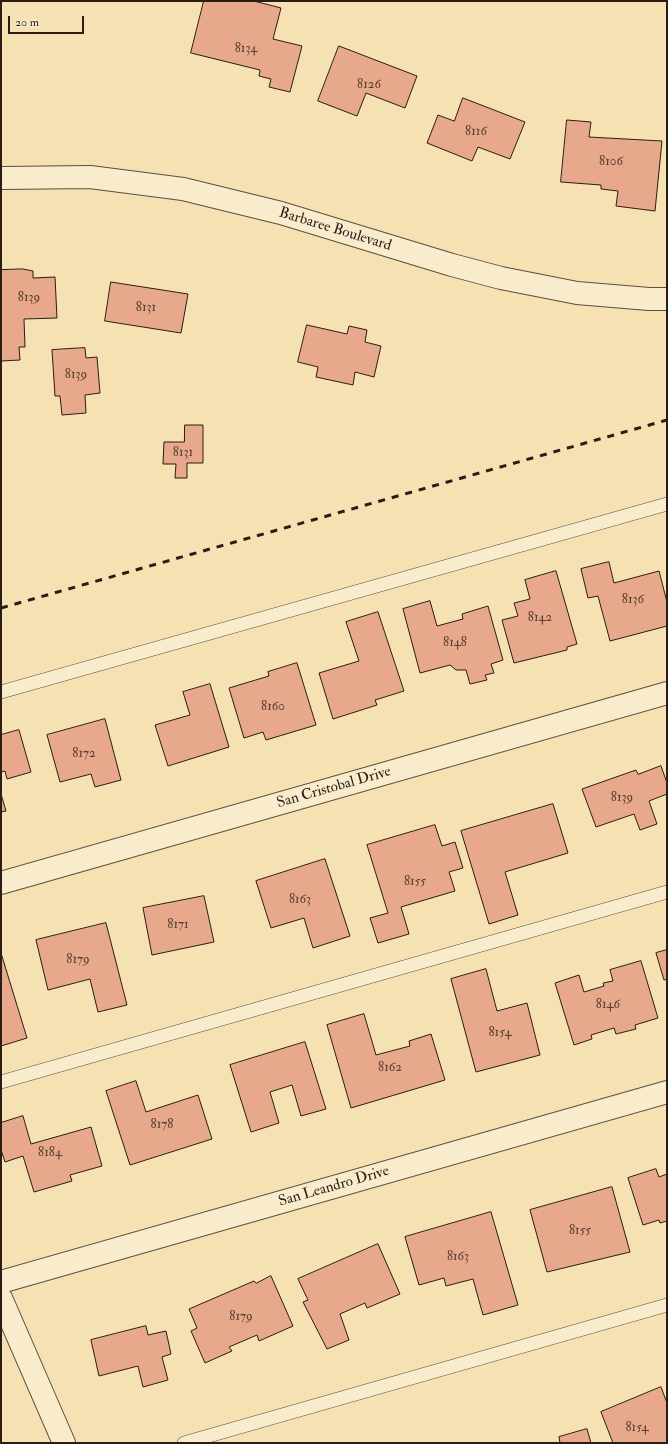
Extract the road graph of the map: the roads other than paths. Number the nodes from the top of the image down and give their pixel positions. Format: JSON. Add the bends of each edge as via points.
{"nodes":[{"id":1,"x":1,"y":178,"type":"edge"},
{"id":2,"x":667,"y":299,"type":"edge"},
{"id":3,"x":667,"y":504,"type":"edge"},
{"id":4,"x":1,"y":692,"type":"edge"},
{"id":5,"x":667,"y":693,"type":"edge"},
{"id":6,"x":1,"y":883,"type":"edge"},
{"id":7,"x":667,"y":892,"type":"edge"},
{"id":8,"x":1,"y":1082,"type":"edge"},
{"id":9,"x":667,"y":1092,"type":"edge"},
{"id":10,"x":1,"y":1282,"type":"edge"},
{"id":11,"x":1,"y":1298,"type":"edge"},
{"id":12,"x":667,"y":1305,"type":"edge"},
{"id":13,"x":64,"y":1443,"type":"edge"},
{"id":14,"x":184,"y":1443,"type":"edge"}],
"edges":[{"from":1,"to":2,"type":"street","name":"Barbaree Boulevard","via":[[90,177],[183,189],[281,213],[501,278],[577,292]]},
{"from":3,"to":4,"type":"lane"},
{"from":5,"to":6,"type":"street","name":"San Cristobal Drive"},
{"from":7,"to":8,"type":"lane"},
{"from":9,"to":10,"type":"street","name":"San Leandro Drive"},
{"from":11,"to":13,"type":"street"},
{"from":12,"to":14,"type":"lane"}]}
